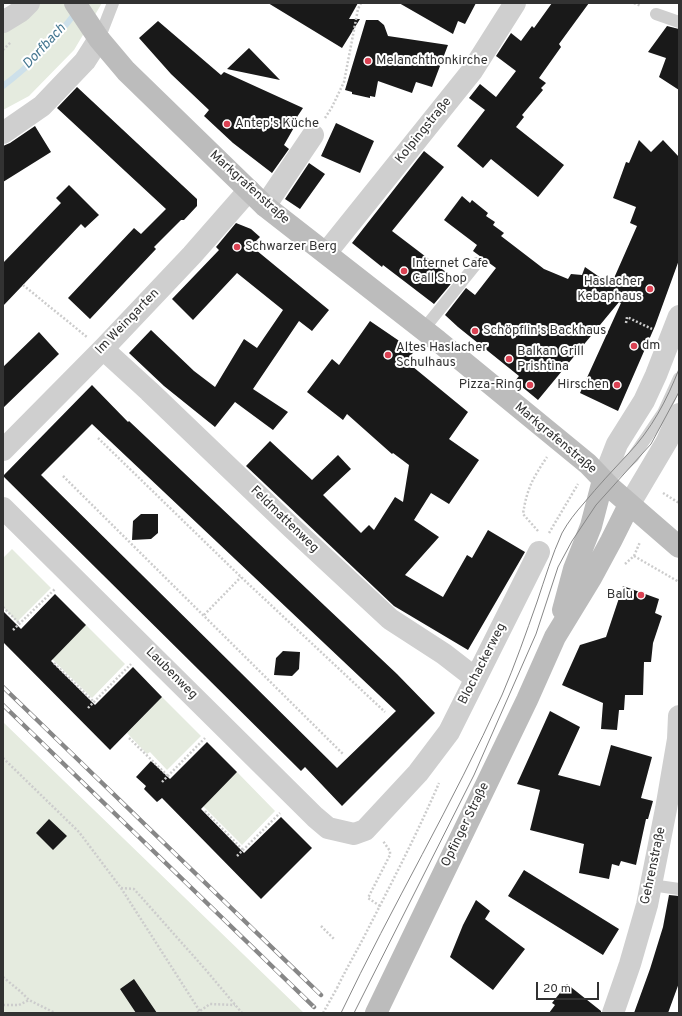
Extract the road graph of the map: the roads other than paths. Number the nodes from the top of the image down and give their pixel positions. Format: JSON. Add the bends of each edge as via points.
{"nodes":[{"id":1,"x":29,"y":3,"type":"edge"},
{"id":2,"x":113,"y":3,"type":"edge"},
{"id":3,"x":515,"y":3,"type":"edge"},
{"id":4,"x":81,"y":11,"type":"edge"},
{"id":5,"x":656,"y":14,"type":"dead end"},
{"id":6,"x":3,"y":22,"type":"edge"},
{"id":7,"x":679,"y":22,"type":"edge"},
{"id":8,"x":99,"y":40,"type":"junction"},
{"id":9,"x":3,"y":133,"type":"edge"},
{"id":10,"x":313,"y":135,"type":"road end"},
{"id":11,"x":249,"y":190,"type":"junction"},
{"id":12,"x":265,"y":206,"type":"junction"},
{"id":13,"x":326,"y":254,"type":"junction"},
{"id":14,"x":477,"y":263,"type":"dead end"},
{"id":15,"x":679,"y":316,"type":"edge"},
{"id":16,"x":424,"y":330,"type":"junction"},
{"id":17,"x":103,"y":349,"type":"junction"},
{"id":18,"x":679,"y":378,"type":"edge"},
{"id":19,"x":679,"y":414,"type":"edge"},
{"id":20,"x":3,"y":450,"type":"edge"},
{"id":21,"x":604,"y":481,"type":"junction"},
{"id":22,"x":629,"y":505,"type":"junction"},
{"id":23,"x":3,"y":508,"type":"edge"},
{"id":24,"x":541,"y":547,"type":"road end"},
{"id":25,"x":679,"y":547,"type":"edge"},
{"id":26,"x":555,"y":637,"type":"junction"},
{"id":27,"x":475,"y":678,"type":"junction"},
{"id":28,"x":679,"y":716,"type":"edge"},
{"id":29,"x":673,"y":813,"type":"edge"},
{"id":30,"x":344,"y":832,"type":"joint"},
{"id":31,"x":651,"y":885,"type":"junction"},
{"id":32,"x":679,"y":889,"type":"edge"},
{"id":33,"x":376,"y":1013,"type":"edge"},
{"id":34,"x":613,"y":1013,"type":"edge"}],
"edges":[{"from":1,"to":6,"type":"street"},
{"from":2,"to":8,"type":"lane"},
{"from":3,"to":13,"type":"street","name":"Kolpingstraße","via":[[472,71]]},
{"from":4,"to":8,"type":"street","name":"Markgrafenstraße"},
{"from":5,"to":7,"type":"lane"},
{"from":8,"to":9,"type":"street","via":[[85,61],[42,106]]},
{"from":8,"to":11,"type":"street","name":"Markgrafenstraße","via":[[126,70]]},
{"from":10,"to":12,"type":"street"},
{"from":11,"to":12,"type":"street","name":"Markgrafenstraße"},
{"from":11,"to":17,"type":"street","name":"Im Weingarten"},
{"from":12,"to":13,"type":"street","name":"Markgrafenstraße"},
{"from":13,"to":16,"type":"street","name":"Markgrafenstraße"},
{"from":14,"to":16,"type":"lane"},
{"from":15,"to":21,"type":"street","via":[[656,375],[644,401],[617,444]]},
{"from":16,"to":21,"type":"street","name":"Markgrafenstraße","via":[[588,464]]},
{"from":17,"to":20,"type":"street","name":"Im Weingarten"},
{"from":17,"to":27,"type":"street","name":"Feldmattenweg","via":[[390,620],[444,654]]},
{"from":18,"to":21,"type":"lane","via":[[663,413],[633,457]]},
{"from":19,"to":22,"type":"street","via":[[667,441]]},
{"from":21,"to":22,"type":"street","name":"Markgrafenstraße"},
{"from":21,"to":26,"type":"street","name":"Opfinger Straße","via":[[591,526],[574,569]]},
{"from":22,"to":25,"type":"street","name":"Markgrafenstraße"},
{"from":22,"to":26,"type":"street","name":"Opfinger Straße","via":[[612,541]]},
{"from":23,"to":30,"type":"street","name":"Laubenweg","via":[[315,817],[328,828]]},
{"from":24,"to":27,"type":"street","name":"Blochackerweg"},
{"from":26,"to":33,"type":"street","name":"Opfinger Straße"},
{"from":27,"to":30,"type":"street","name":"Blochackerweg","via":[[449,732],[418,773],[365,830],[354,834]]},
{"from":28,"to":29,"type":"street","name":"Gehrenstraße"},
{"from":29,"to":31,"type":"street","name":"Gehrenstraße"},
{"from":31,"to":32,"type":"lane"},
{"from":31,"to":34,"type":"street","name":"Gehrenstraße","via":[[630,964]]}]}
